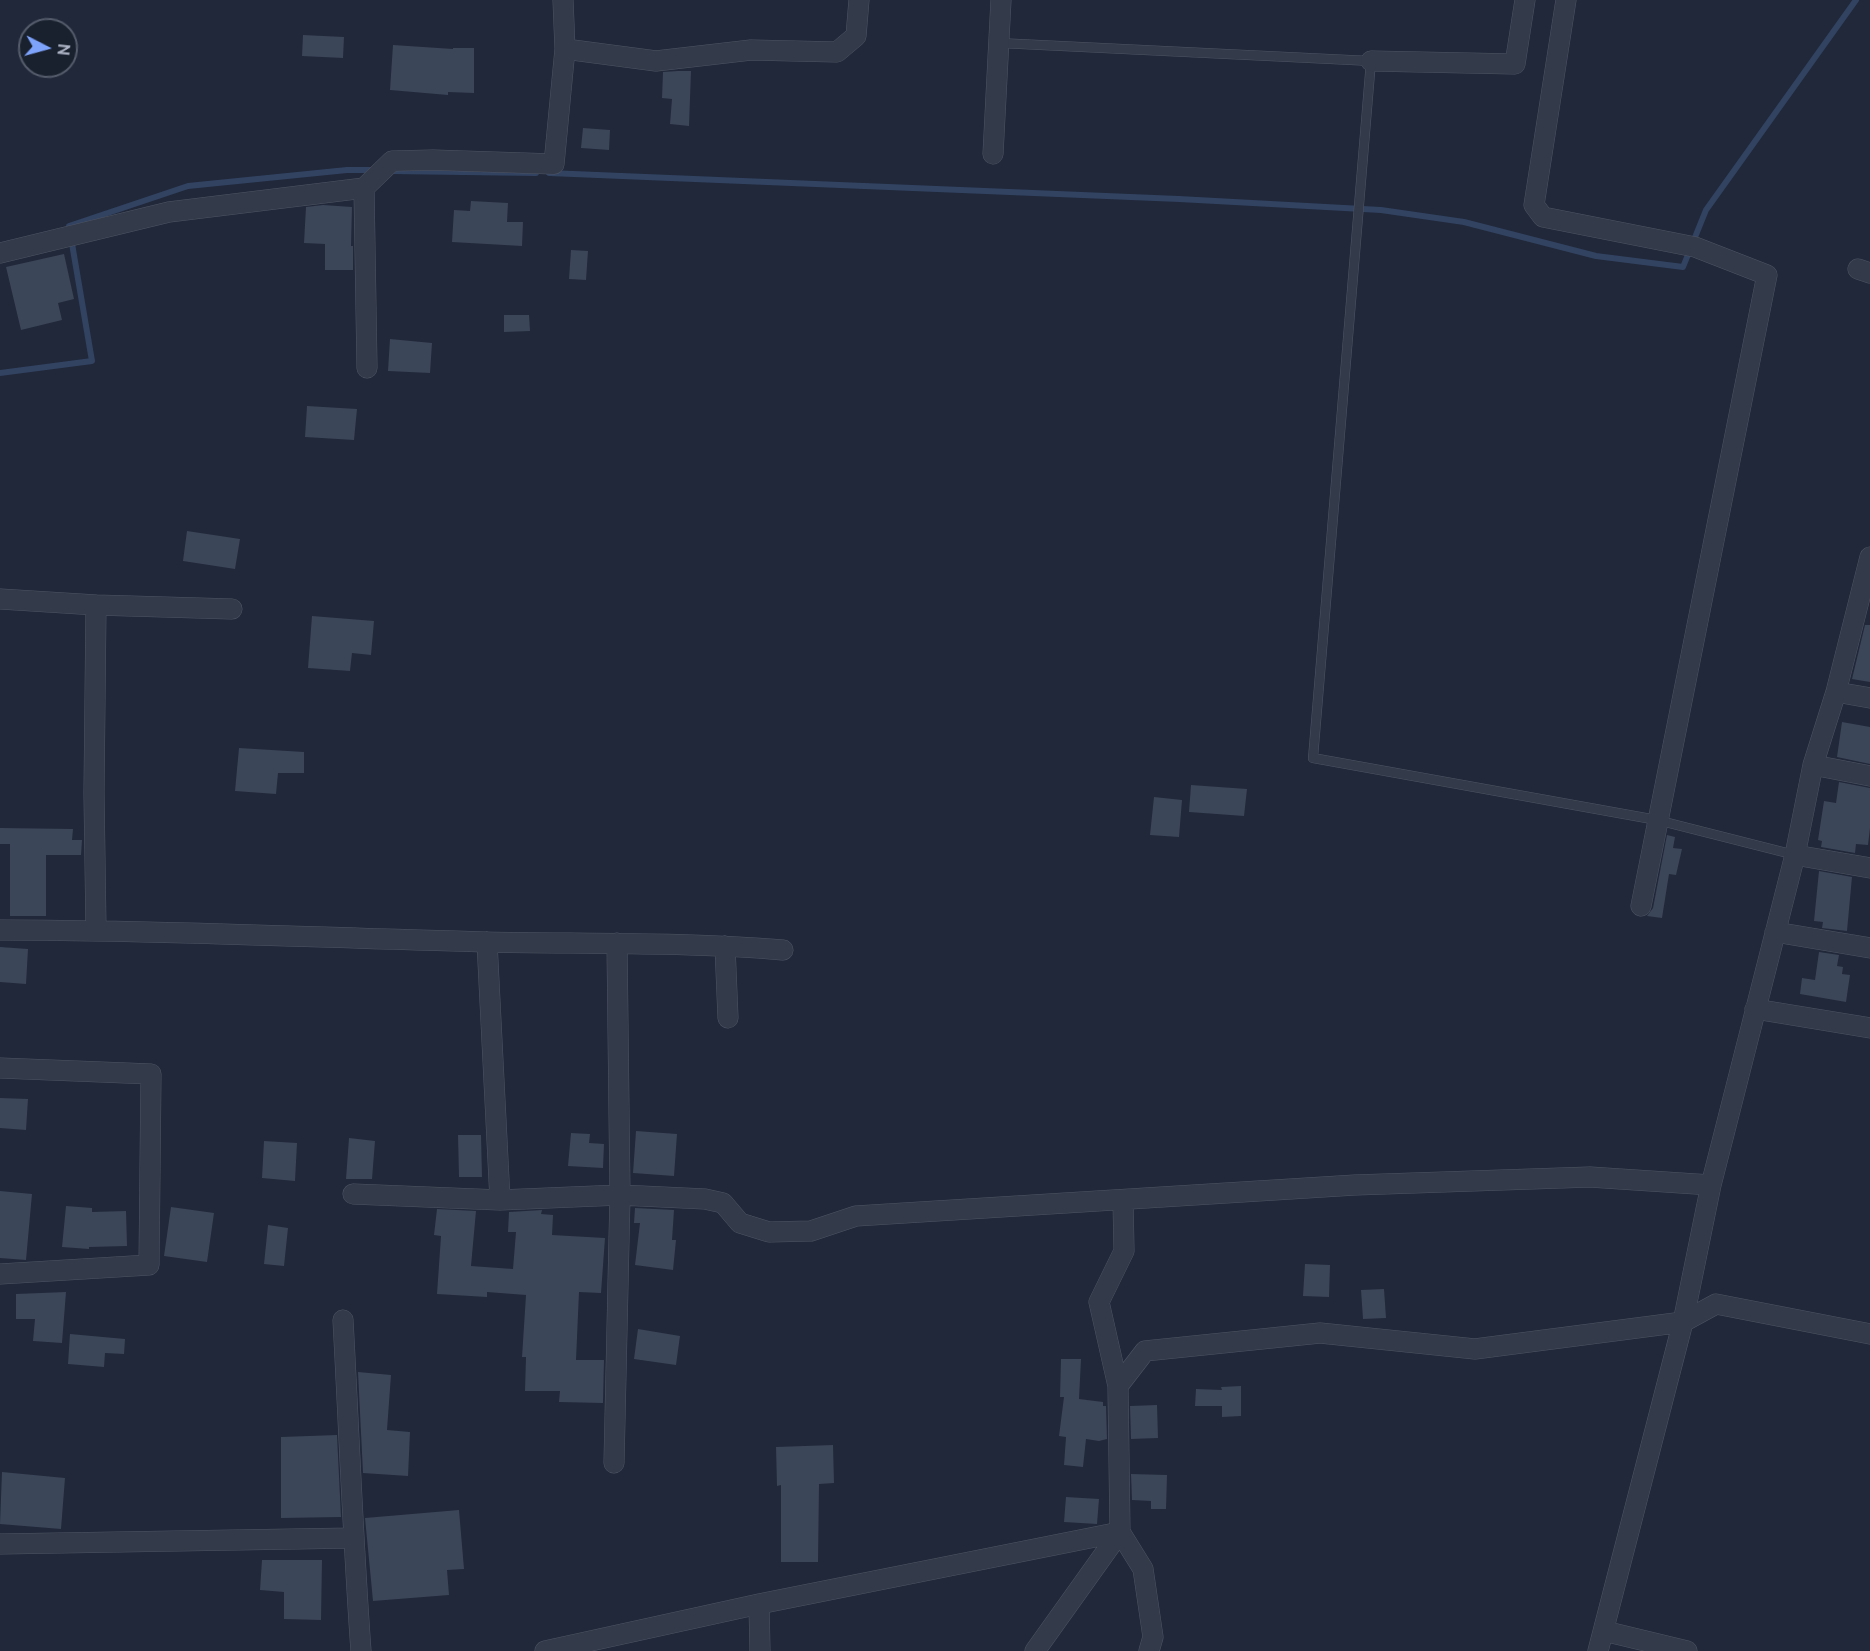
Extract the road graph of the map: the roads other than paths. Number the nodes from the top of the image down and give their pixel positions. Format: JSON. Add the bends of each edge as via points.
{"nodes":[{"id":1,"x":563,"y":0,"type":"edge"},
{"id":2,"x":859,"y":0,"type":"edge"},
{"id":3,"x":1002,"y":0,"type":"edge"},
{"id":4,"x":1525,"y":0,"type":"edge"},
{"id":5,"x":1566,"y":0,"type":"edge"},
{"id":6,"x":999,"y":43,"type":"junction"},
{"id":7,"x":565,"y":49,"type":"junction"},
{"id":8,"x":1371,"y":61,"type":"junction"},
{"id":9,"x":993,"y":154,"type":"dead end"},
{"id":10,"x":370,"y":183,"type":"junction"},
{"id":11,"x":0,"y":253,"type":"edge"},
{"id":12,"x":367,"y":368,"type":"dead end"},
{"id":13,"x":1870,"y":557,"type":"edge"},
{"id":14,"x":0,"y":599,"type":"edge"},
{"id":15,"x":96,"y":605,"type":"junction"},
{"id":16,"x":232,"y":609,"type":"dead end"},
{"id":17,"x":1836,"y":692,"type":"junction"},
{"id":18,"x":1870,"y":698,"type":"edge"},
{"id":19,"x":1813,"y":765,"type":"junction"},
{"id":20,"x":1870,"y":776,"type":"edge"},
{"id":21,"x":1657,"y":820,"type":"junction"},
{"id":22,"x":1795,"y":855,"type":"junction"},
{"id":23,"x":1870,"y":868,"type":"edge"},
{"id":24,"x":1641,"y":906,"type":"dead end"},
{"id":25,"x":0,"y":930,"type":"edge"},
{"id":26,"x":96,"y":930,"type":"junction"},
{"id":27,"x":1775,"y":932,"type":"junction"},
{"id":28,"x":487,"y":942,"type":"junction"},
{"id":29,"x":617,"y":943,"type":"junction"},
{"id":30,"x":725,"y":945,"type":"junction"},
{"id":31,"x":1870,"y":948,"type":"edge"},
{"id":32,"x":783,"y":950,"type":"dead end"},
{"id":33,"x":1755,"y":1009,"type":"junction"},
{"id":34,"x":729,"y":1018,"type":"dead end"},
{"id":35,"x":1870,"y":1029,"type":"edge"},
{"id":36,"x":0,"y":1068,"type":"edge"},
{"id":37,"x":1711,"y":1185,"type":"junction"},
{"id":38,"x":353,"y":1194,"type":"dead end"},
{"id":39,"x":620,"y":1195,"type":"junction"},
{"id":40,"x":500,"y":1200,"type":"junction"},
{"id":41,"x":1123,"y":1200,"type":"junction"},
{"id":42,"x":0,"y":1274,"type":"edge"},
{"id":43,"x":343,"y":1320,"type":"dead end"},
{"id":44,"x":1683,"y":1322,"type":"junction"},
{"id":45,"x":1870,"y":1334,"type":"edge"},
{"id":46,"x":1118,"y":1386,"type":"junction"},
{"id":47,"x":614,"y":1463,"type":"dead end"},
{"id":48,"x":1120,"y":1532,"type":"junction"},
{"id":49,"x":353,"y":1538,"type":"junction"},
{"id":50,"x":0,"y":1544,"type":"edge"},
{"id":51,"x":759,"y":1604,"type":"junction"},
{"id":52,"x":1604,"y":1631,"type":"junction"},
{"id":53,"x":361,"y":1651,"type":"edge"},
{"id":54,"x":545,"y":1651,"type":"edge"},
{"id":55,"x":760,"y":1651,"type":"edge"},
{"id":56,"x":1035,"y":1651,"type":"edge"},
{"id":57,"x":1149,"y":1651,"type":"edge"},
{"id":58,"x":1598,"y":1651,"type":"edge"},
{"id":59,"x":1687,"y":1651,"type":"edge"}],
"edges":[{"from":1,"to":7,"type":"street"},
{"from":2,"to":7,"type":"street","via":[[856,36],[837,52],[751,50],[656,61]]},
{"from":3,"to":6,"type":"street"},
{"from":4,"to":8,"type":"street","via":[[1515,64]]},
{"from":5,"to":21,"type":"street","via":[[1534,205],[1543,217],[1689,245],[1767,275]]},
{"from":6,"to":8,"type":"lane"},
{"from":6,"to":9,"type":"street"},
{"from":7,"to":10,"type":"street","via":[[554,164],[390,162]]},
{"from":8,"to":21,"type":"lane","via":[[1313,758]]},
{"from":10,"to":11,"type":"street","via":[[168,212]]},
{"from":10,"to":12,"type":"street"},
{"from":13,"to":17,"type":"street"},
{"from":14,"to":15,"type":"street"},
{"from":15,"to":16,"type":"street"},
{"from":15,"to":26,"type":"street"},
{"from":17,"to":18,"type":"street"},
{"from":17,"to":19,"type":"street"},
{"from":19,"to":20,"type":"street"},
{"from":19,"to":22,"type":"street"},
{"from":21,"to":22,"type":"lane"},
{"from":21,"to":24,"type":"street"},
{"from":22,"to":23,"type":"street"},
{"from":22,"to":27,"type":"street"},
{"from":25,"to":26,"type":"street"},
{"from":26,"to":28,"type":"street"},
{"from":27,"to":31,"type":"street"},
{"from":27,"to":33,"type":"street"},
{"from":28,"to":29,"type":"street"},
{"from":28,"to":40,"type":"street"},
{"from":29,"to":30,"type":"street"},
{"from":29,"to":39,"type":"street"},
{"from":30,"to":32,"type":"street"},
{"from":30,"to":34,"type":"street"},
{"from":33,"to":35,"type":"street"},
{"from":33,"to":37,"type":"street"},
{"from":36,"to":42,"type":"street","via":[[151,1074],[148,1265]]},
{"from":37,"to":41,"type":"street","via":[[1590,1177],[1355,1185]]},
{"from":37,"to":44,"type":"street"},
{"from":38,"to":40,"type":"street"},
{"from":39,"to":40,"type":"street"},
{"from":39,"to":41,"type":"street","via":[[723,1203],[740,1223],[769,1232],[811,1231],[856,1216]]},
{"from":39,"to":47,"type":"street"},
{"from":41,"to":46,"type":"street","via":[[1124,1251],[1099,1302]]},
{"from":43,"to":49,"type":"street"},
{"from":44,"to":45,"type":"street","via":[[1716,1304]]},
{"from":44,"to":46,"type":"street","via":[[1475,1349],[1320,1333],[1145,1351]]},
{"from":44,"to":52,"type":"street"},
{"from":46,"to":48,"type":"street"},
{"from":48,"to":51,"type":"street"},
{"from":48,"to":56,"type":"street"},
{"from":48,"to":57,"type":"street","via":[[1143,1569],[1153,1637]]},
{"from":49,"to":50,"type":"street"},
{"from":49,"to":53,"type":"street"},
{"from":51,"to":54,"type":"street"},
{"from":51,"to":55,"type":"street"},
{"from":52,"to":58,"type":"street"},
{"from":52,"to":59,"type":"street"}]}
